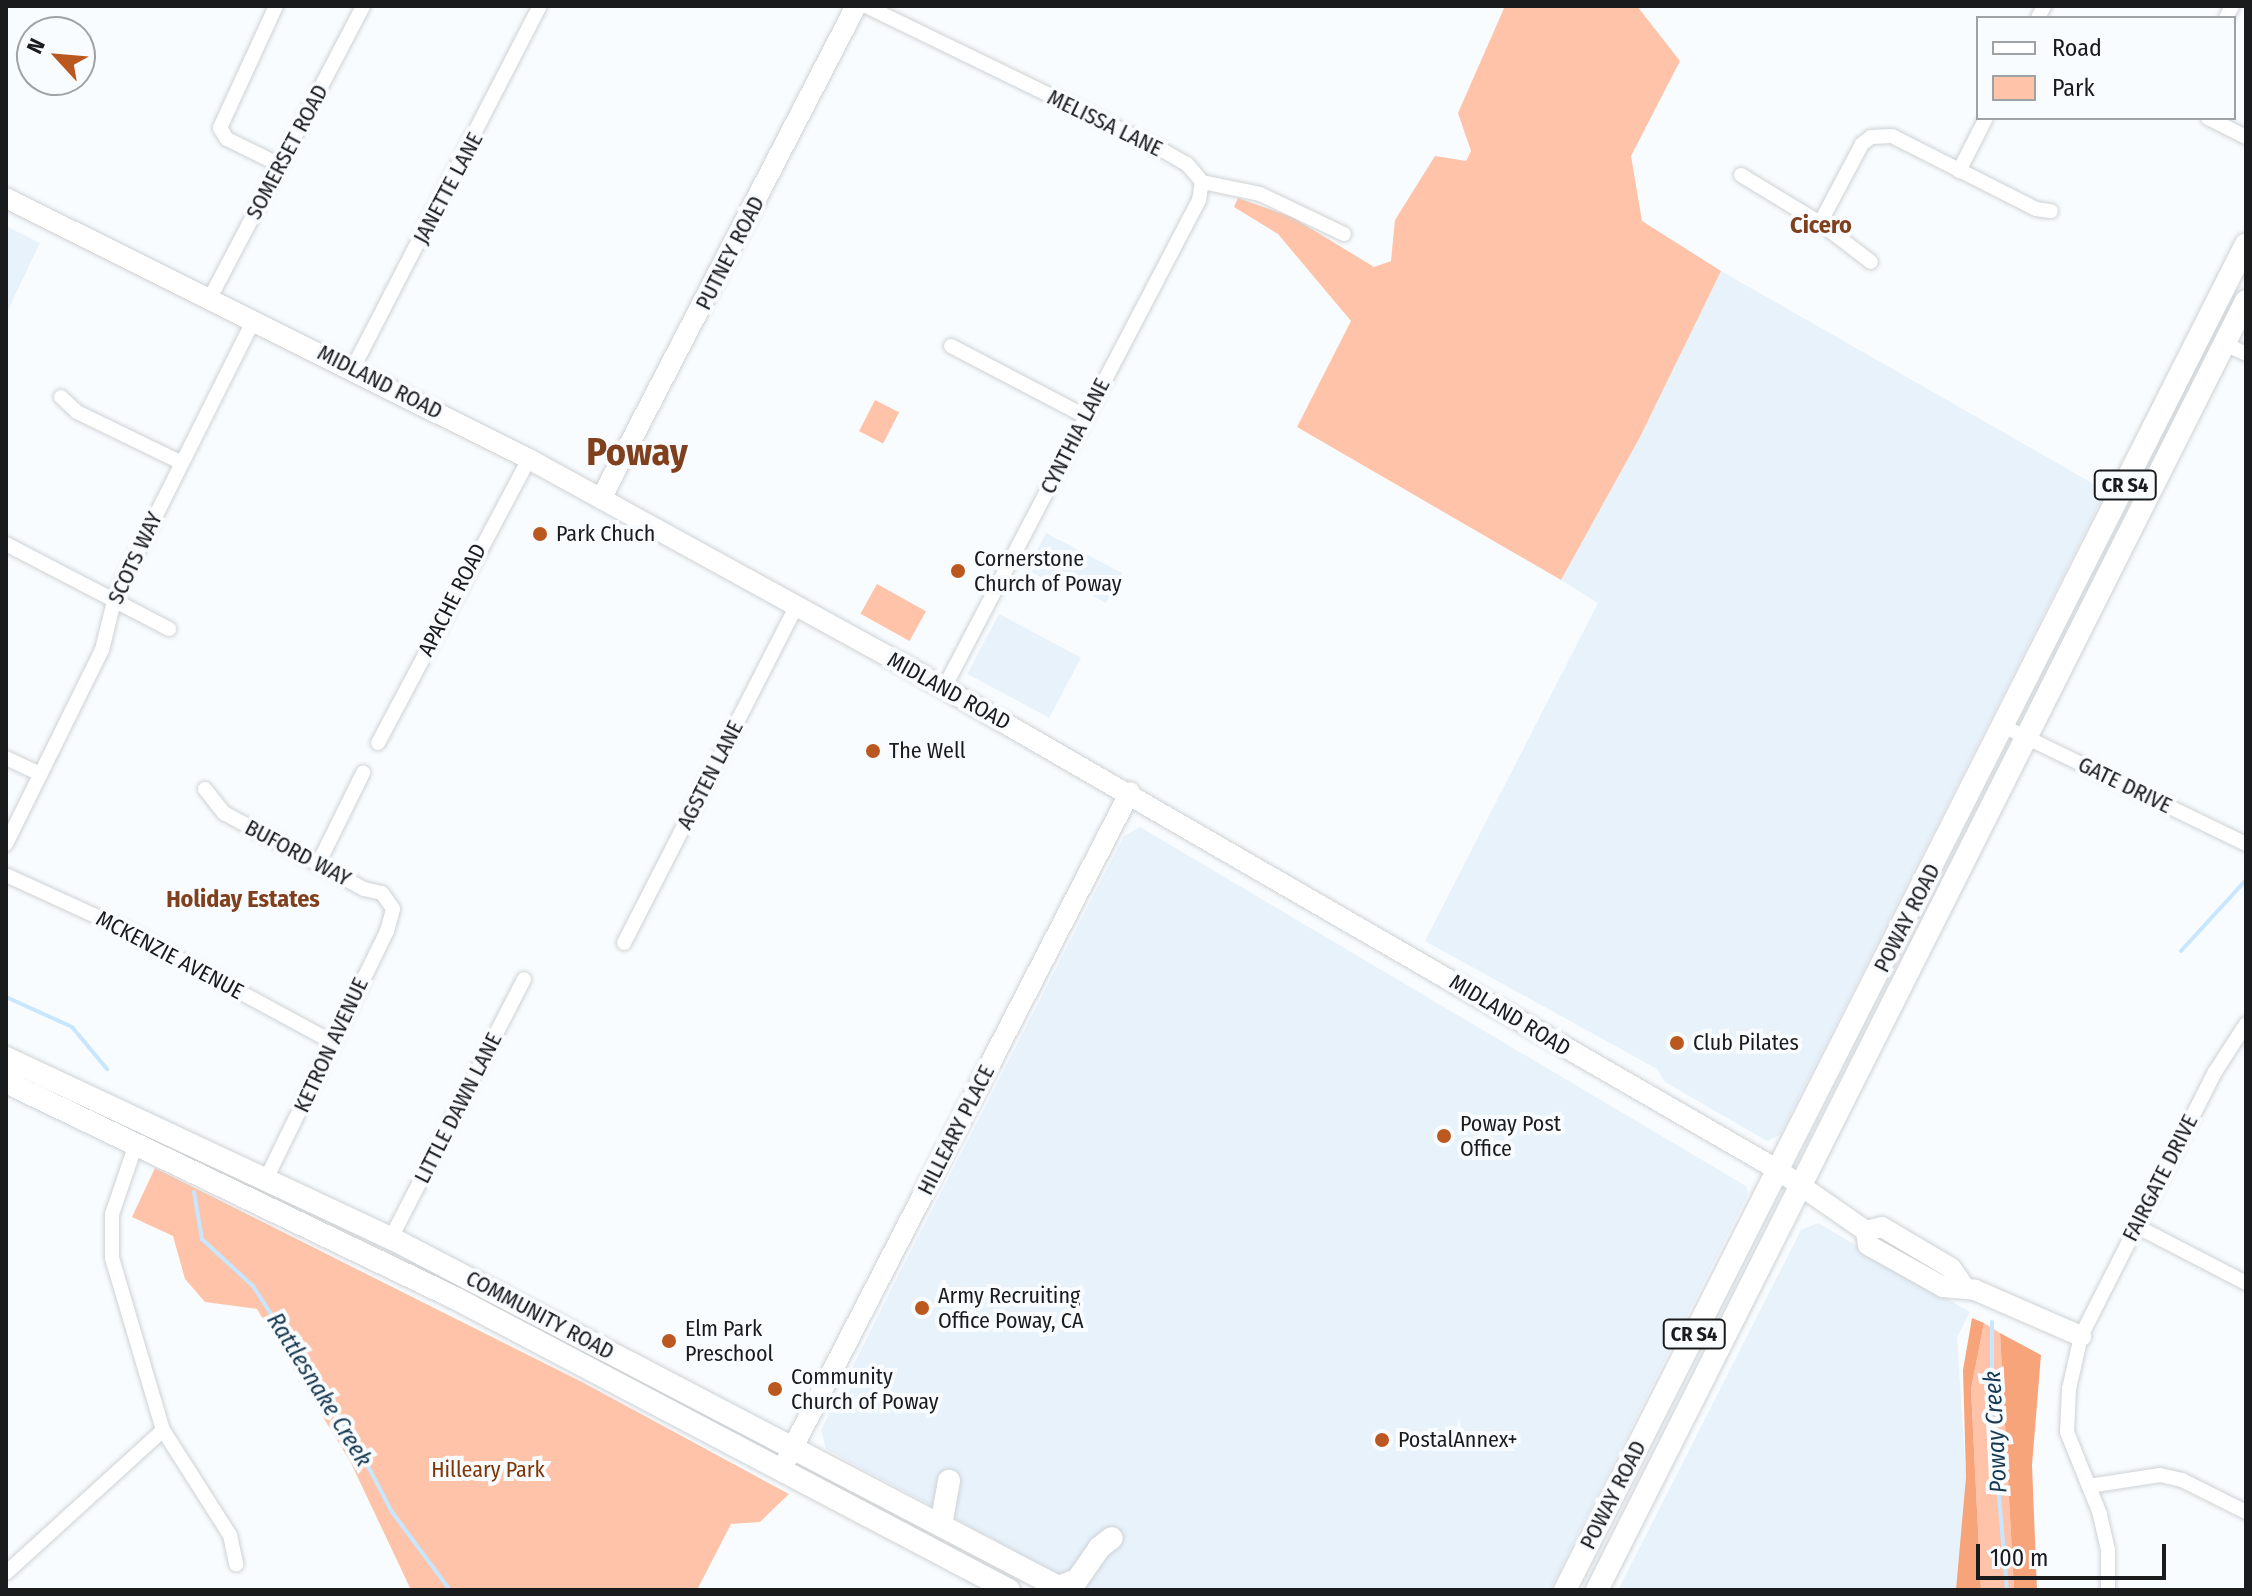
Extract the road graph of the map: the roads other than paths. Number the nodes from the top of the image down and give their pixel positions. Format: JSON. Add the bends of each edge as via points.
{"nodes":[{"id":1,"x":276,"y":6,"type":"edge"},
{"id":2,"x":363,"y":6,"type":"edge"},
{"id":3,"x":540,"y":6,"type":"edge"},
{"id":4,"x":856,"y":6,"type":"edge"},
{"id":5,"x":866,"y":6,"type":"edge"},
{"id":6,"x":1985,"y":120,"type":"edge"},
{"id":7,"x":2212,"y":120,"type":"edge"},
{"id":8,"x":2246,"y":137,"type":"edge"},
{"id":9,"x":280,"y":165,"type":"junction"},
{"id":10,"x":1959,"y":171,"type":"junction"},
{"id":11,"x":1741,"y":175,"type":"dead end"},
{"id":12,"x":1202,"y":182,"type":"junction"},
{"id":13,"x":6,"y":198,"type":"edge"},
{"id":14,"x":2051,"y":211,"type":"dead end"},
{"id":15,"x":1820,"y":223,"type":"junction"},
{"id":16,"x":1344,"y":234,"type":"dead end"},
{"id":17,"x":2246,"y":244,"type":"edge"},
{"id":18,"x":1871,"y":262,"type":"dead end"},
{"id":19,"x":2246,"y":277,"type":"edge"},
{"id":20,"x":210,"y":298,"type":"junction"},
{"id":21,"x":2246,"y":301,"type":"edge"},
{"id":22,"x":254,"y":320,"type":"junction"},
{"id":23,"x":2225,"y":344,"type":"junction"},
{"id":24,"x":951,"y":346,"type":"dead end"},
{"id":25,"x":2246,"y":354,"type":"edge"},
{"id":26,"x":2190,"y":356,"type":"junction"},
{"id":27,"x":353,"y":368,"type":"junction"},
{"id":28,"x":61,"y":397,"type":"dead end"},
{"id":29,"x":1085,"y":416,"type":"junction"},
{"id":30,"x":529,"y":459,"type":"junction"},
{"id":31,"x":180,"y":462,"type":"junction"},
{"id":32,"x":2125,"y":485,"type":"junction"},
{"id":33,"x":2148,"y":492,"type":"junction"},
{"id":34,"x":601,"y":499,"type":"junction"},
{"id":35,"x":6,"y":544,"type":"edge"},
{"id":36,"x":2103,"y":579,"type":"junction"},
{"id":37,"x":115,"y":597,"type":"junction"},
{"id":38,"x":796,"y":607,"type":"junction"},
{"id":39,"x":169,"y":629,"type":"dead end"},
{"id":40,"x":944,"y":688,"type":"junction"},
{"id":41,"x":2003,"y":726,"type":"junction"},
{"id":42,"x":2024,"y":736,"type":"junction"},
{"id":43,"x":378,"y":743,"type":"dead end"},
{"id":44,"x":6,"y":758,"type":"edge"},
{"id":45,"x":363,"y":773,"type":"dead end"},
{"id":46,"x":41,"y":774,"type":"junction"},
{"id":47,"x":205,"y":789,"type":"dead end"},
{"id":48,"x":1130,"y":792,"type":"junction"},
{"id":49,"x":6,"y":844,"type":"edge"},
{"id":50,"x":2246,"y":844,"type":"edge"},
{"id":51,"x":318,"y":864,"type":"junction"},
{"id":52,"x":6,"y":875,"type":"edge"},
{"id":53,"x":1919,"y":893,"type":"junction"},
{"id":54,"x":393,"y":909,"type":"joint"},
{"id":55,"x":624,"y":943,"type":"dead end"},
{"id":56,"x":524,"y":979,"type":"dead end"},
{"id":57,"x":1871,"y":988,"type":"junction"},
{"id":58,"x":1889,"y":1007,"type":"junction"},
{"id":59,"x":2245,"y":1029,"type":"edge"},
{"id":60,"x":330,"y":1041,"type":"junction"},
{"id":61,"x":6,"y":1058,"type":"edge"},
{"id":62,"x":6,"y":1082,"type":"edge"},
{"id":63,"x":1842,"y":1100,"type":"junction"},
{"id":64,"x":136,"y":1144,"type":"junction"},
{"id":65,"x":217,"y":1157,"type":"junction"},
{"id":66,"x":184,"y":1167,"type":"junction"},
{"id":67,"x":1778,"y":1170,"type":"junction"},
{"id":68,"x":266,"y":1179,"type":"junction"},
{"id":69,"x":1801,"y":1184,"type":"junction"},
{"id":70,"x":294,"y":1218,"type":"junction"},
{"id":71,"x":2136,"y":1226,"type":"junction"},
{"id":72,"x":391,"y":1238,"type":"junction"},
{"id":73,"x":381,"y":1261,"type":"junction"},
{"id":74,"x":461,"y":1274,"type":"junction"},
{"id":75,"x":2246,"y":1283,"type":"edge"},
{"id":76,"x":2081,"y":1336,"type":"junction"},
{"id":77,"x":1668,"y":1385,"type":"junction"},
{"id":78,"x":163,"y":1430,"type":"junction"},
{"id":79,"x":793,"y":1447,"type":"junction"},
{"id":80,"x":782,"y":1468,"type":"junction"},
{"id":81,"x":949,"y":1481,"type":"dead end"},
{"id":82,"x":2089,"y":1486,"type":"junction"},
{"id":83,"x":1611,"y":1499,"type":"junction"},
{"id":84,"x":2246,"y":1512,"type":"edge"},
{"id":85,"x":1635,"y":1515,"type":"junction"},
{"id":86,"x":941,"y":1525,"type":"junction"},
{"id":87,"x":929,"y":1547,"type":"junction"},
{"id":88,"x":236,"y":1564,"type":"dead end"},
{"id":89,"x":6,"y":1573,"type":"edge"},
{"id":90,"x":1061,"y":1588,"type":"edge"},
{"id":91,"x":1009,"y":1590,"type":"edge"},
{"id":92,"x":1031,"y":1590,"type":"edge"},
{"id":93,"x":1090,"y":1590,"type":"edge"},
{"id":94,"x":1565,"y":1590,"type":"edge"},
{"id":95,"x":1588,"y":1590,"type":"edge"},
{"id":96,"x":1597,"y":1590,"type":"edge"},
{"id":97,"x":2108,"y":1590,"type":"edge"}],
"edges":[{"from":1,"to":9,"type":"street","via":[[220,128],[227,139]]},
{"from":2,"to":9,"type":"street","name":"SOMERSET ROAD"},
{"from":3,"to":27,"type":"street","name":"JANETTE LANE"},
{"from":4,"to":34,"type":"main road","name":"PUTNEY ROAD"},
{"from":5,"to":12,"type":"street","name":"MELISSA LANE","via":[[1157,147],[1187,164]]},
{"from":6,"to":10,"type":"street"},
{"from":7,"to":8,"type":"street"},
{"from":9,"to":20,"type":"street","name":"SOMERSET ROAD"},
{"from":10,"to":14,"type":"street"},
{"from":10,"to":15,"type":"street","via":[[1892,136],[1871,137],[1862,144]]},
{"from":11,"to":15,"type":"street"},
{"from":12,"to":16,"type":"street","name":"MELISSA LANE","via":[[1260,194]]},
{"from":12,"to":29,"type":"street","name":"CYNTHIA LANE","via":[[1199,200]]},
{"from":13,"to":20,"type":"main road","name":"MIDLAND ROAD"},
{"from":15,"to":18,"type":"street"},
{"from":17,"to":26,"type":"main road","name":"POWAY ROAD","number":"CR S4"},
{"from":19,"to":23,"type":"main road"},
{"from":20,"to":22,"type":"main road","name":"MIDLAND ROAD"},
{"from":21,"to":23,"type":"main road","name":"POWAY ROAD","number":"CR S4"},
{"from":22,"to":27,"type":"main road","name":"MIDLAND ROAD"},
{"from":22,"to":31,"type":"street","name":"SCOTS WAY"},
{"from":23,"to":25,"type":"street"},
{"from":23,"to":33,"type":"main road","name":"POWAY ROAD","number":"CR S4"},
{"from":24,"to":29,"type":"street"},
{"from":26,"to":32,"type":"main road","name":"POWAY ROAD","number":"CR S4"},
{"from":26,"to":33,"type":"main road","via":[[2185,392],[2143,475]]},
{"from":27,"to":30,"type":"main road","name":"MIDLAND ROAD"},
{"from":28,"to":31,"type":"street","via":[[77,412]]},
{"from":29,"to":40,"type":"street","name":"CYNTHIA LANE"},
{"from":30,"to":34,"type":"main road","name":"MIDLAND ROAD"},
{"from":30,"to":43,"type":"street","name":"APACHE ROAD"},
{"from":31,"to":37,"type":"street","name":"SCOTS WAY"},
{"from":32,"to":36,"type":"main road","via":[[2135,498],[2109,551]]},
{"from":32,"to":41,"type":"main road","name":"POWAY ROAD","number":"CR S4"},
{"from":33,"to":36,"type":"main road","name":"POWAY ROAD","number":"CR S4"},
{"from":34,"to":38,"type":"main road","name":"MIDLAND ROAD"},
{"from":35,"to":37,"type":"street"},
{"from":36,"to":42,"type":"main road","name":"POWAY ROAD","number":"CR S4"},
{"from":37,"to":39,"type":"street"},
{"from":37,"to":46,"type":"street","name":"SCOTS WAY","via":[[102,650]]},
{"from":38,"to":40,"type":"main road","name":"MIDLAND ROAD"},
{"from":38,"to":55,"type":"street","name":"AGSTEN LANE"},
{"from":40,"to":48,"type":"main road","name":"MIDLAND ROAD"},
{"from":41,"to":42,"type":"street","name":"GATE DRIVE"},
{"from":41,"to":53,"type":"main road","name":"POWAY ROAD","number":"CR S4"},
{"from":42,"to":50,"type":"street","name":"GATE DRIVE"},
{"from":42,"to":58,"type":"main road","name":"POWAY ROAD","number":"CR S4"},
{"from":44,"to":46,"type":"street"},
{"from":45,"to":51,"type":"street"},
{"from":46,"to":49,"type":"street","name":"SCOTS WAY"},
{"from":47,"to":51,"type":"street","name":"BUFORD WAY","via":[[224,813]]},
{"from":48,"to":67,"type":"main road","name":"MIDLAND ROAD"},
{"from":48,"to":79,"type":"main road","name":"HILLEARY PLACE"},
{"from":51,"to":54,"type":"street","name":"BUFORD WAY","via":[[382,893]]},
{"from":52,"to":60,"type":"street","name":"MCKENZIE AVENUE","via":[[124,929]]},
{"from":53,"to":57,"type":"main road","name":"POWAY ROAD","number":"CR S4"},
{"from":53,"to":58,"type":"main road","via":[[1912,930],[1883,988]]},
{"from":54,"to":60,"type":"street","name":"KETRON AVENUE","via":[[387,931]]},
{"from":56,"to":72,"type":"street","name":"LITTLE DAWN LANE"},
{"from":57,"to":63,"type":"main road","via":[[1878,1004],[1847,1065]]},
{"from":57,"to":67,"type":"main road","name":"POWAY ROAD","number":"CR S4"},
{"from":58,"to":63,"type":"main road","name":"POWAY ROAD","number":"CR S4"},
{"from":59,"to":71,"type":"street","name":"FAIRGATE DRIVE"},
{"from":60,"to":68,"type":"street","name":"KETRON AVENUE"},
{"from":61,"to":65,"type":"main road","name":"COMMUNITY ROAD"},
{"from":62,"to":64,"type":"main road","name":"COMMUNITY ROAD"},
{"from":63,"to":69,"type":"main road","name":"POWAY ROAD","number":"CR S4"},
{"from":64,"to":65,"type":"main road","via":[[152,1139],[200,1160]]},
{"from":64,"to":66,"type":"main road","name":"COMMUNITY ROAD"},
{"from":64,"to":78,"type":"street","via":[[112,1214],[112,1258]]},
{"from":65,"to":68,"type":"main road","name":"COMMUNITY ROAD"},
{"from":66,"to":68,"type":"main road","via":[[209,1169],[255,1187]]},
{"from":66,"to":70,"type":"main road","name":"COMMUNITY ROAD"},
{"from":67,"to":69,"type":"main road","name":"MIDLAND ROAD"},
{"from":67,"to":77,"type":"main road","name":"POWAY ROAD","number":"CR S4"},
{"from":68,"to":72,"type":"main road","name":"COMMUNITY ROAD"},
{"from":69,"to":76,"type":"main road","name":"MIDLAND ROAD","via":[[1866,1231],[1882,1227],[1951,1268],[1965,1288]]},
{"from":69,"to":85,"type":"main road","name":"POWAY ROAD","number":"CR S4"},
{"from":70,"to":72,"type":"main road","via":[[324,1222],[376,1247],[386,1247]]},
{"from":70,"to":73,"type":"main road","name":"COMMUNITY ROAD"},
{"from":71,"to":75,"type":"street"},
{"from":71,"to":76,"type":"street","name":"FAIRGATE DRIVE"},
{"from":72,"to":74,"type":"main road","name":"COMMUNITY ROAD"},
{"from":73,"to":74,"type":"main road","via":[[400,1261],[452,1285]]},
{"from":73,"to":80,"type":"main road","name":"COMMUNITY ROAD"},
{"from":74,"to":79,"type":"main road","name":"COMMUNITY ROAD"},
{"from":76,"to":82,"type":"street","name":"FAIRGATE DRIVE","via":[[2069,1389],[2067,1432]]},
{"from":77,"to":83,"type":"main road","name":"POWAY ROAD","number":"CR S4"},
{"from":77,"to":85,"type":"main road","via":[[1663,1418],[1631,1486]]},
{"from":78,"to":88,"type":"street","via":[[230,1535]]},
{"from":78,"to":89,"type":"street"},
{"from":79,"to":80,"type":"main road","name":"HILLEARY PLACE"},
{"from":79,"to":86,"type":"main road","name":"COMMUNITY ROAD"},
{"from":80,"to":87,"type":"main road","name":"COMMUNITY ROAD"},
{"from":81,"to":86,"type":"main road"},
{"from":82,"to":84,"type":"street","via":[[2160,1475],[2182,1480]]},
{"from":82,"to":97,"type":"street","name":"FAIRGATE DRIVE","via":[[2108,1550]]},
{"from":83,"to":94,"type":"main road","name":"POWAY ROAD","number":"CR S4"},
{"from":83,"to":95,"type":"main road","via":[[1620,1521]]},
{"from":85,"to":96,"type":"main road","name":"POWAY ROAD","number":"CR S4"},
{"from":86,"to":90,"type":"main road","name":"COMMUNITY ROAD"},
{"from":87,"to":91,"type":"main road","name":"COMMUNITY ROAD"},
{"from":87,"to":92,"type":"main road","via":[[983,1565]]},
{"from":90,"to":93,"type":"main road","via":[[1083,1574],[1112,1538]]}]}
